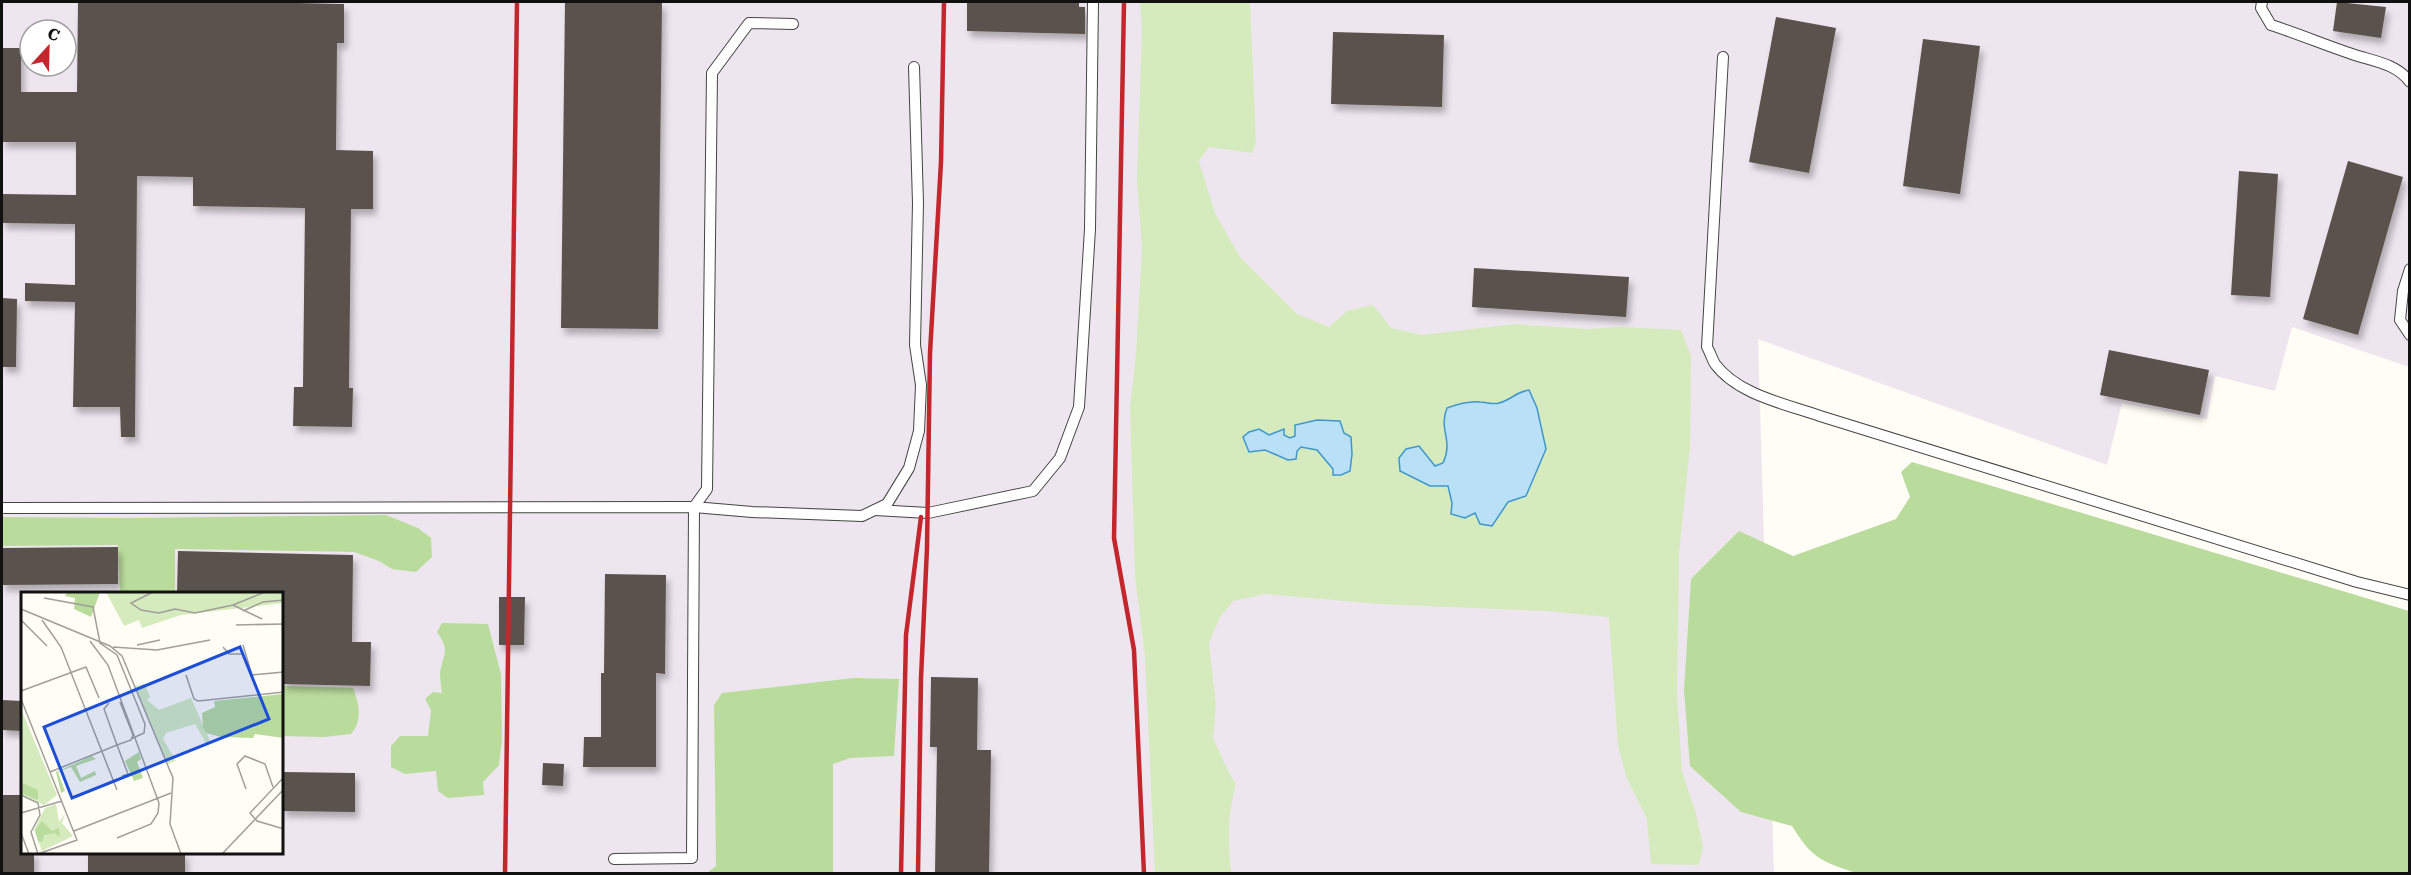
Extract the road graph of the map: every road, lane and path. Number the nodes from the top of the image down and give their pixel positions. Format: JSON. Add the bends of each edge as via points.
{"nodes":[{"id":1,"x":1093,"y":2,"type":"edge"},
{"id":2,"x":2262,"y":2,"type":"edge"},
{"id":3,"x":793,"y":24,"type":"dead end"},
{"id":4,"x":1723,"y":57,"type":"dead end"},
{"id":5,"x":914,"y":67,"type":"dead end"},
{"id":6,"x":2409,"y":82,"type":"edge"},
{"id":7,"x":2409,"y":268,"type":"edge"},
{"id":8,"x":2409,"y":335,"type":"edge"},
{"id":9,"x":694,"y":507,"type":"junction"},
{"id":10,"x":2,"y":508,"type":"edge"},
{"id":11,"x":873,"y":510,"type":"junction"},
{"id":12,"x":2409,"y":596,"type":"edge"},
{"id":13,"x":614,"y":859,"type":"dead end"}],
"edges":[{"from":1,"to":11,"type":"lane","via":[[1090,229],[1079,407],[1060,458],[1033,491],[928,513]]},
{"from":2,"to":6,"type":"lane","via":[[2261,8],[2271,26],[2382,62],[2404,74]]},
{"from":3,"to":9,"type":"lane","via":[[749,22],[712,73],[707,489]]},
{"from":4,"to":12,"type":"lane","via":[[1707,347],[1730,379],[1746,389],[1820,416]]},
{"from":5,"to":11,"type":"lane","via":[[919,431],[909,468],[887,504]]},
{"from":7,"to":8,"type":"lane","via":[[2400,320]]},
{"from":9,"to":10,"type":"lane"},
{"from":9,"to":11,"type":"lane","via":[[862,516]]},
{"from":9,"to":13,"type":"lane","via":[[692,858]]}]}
